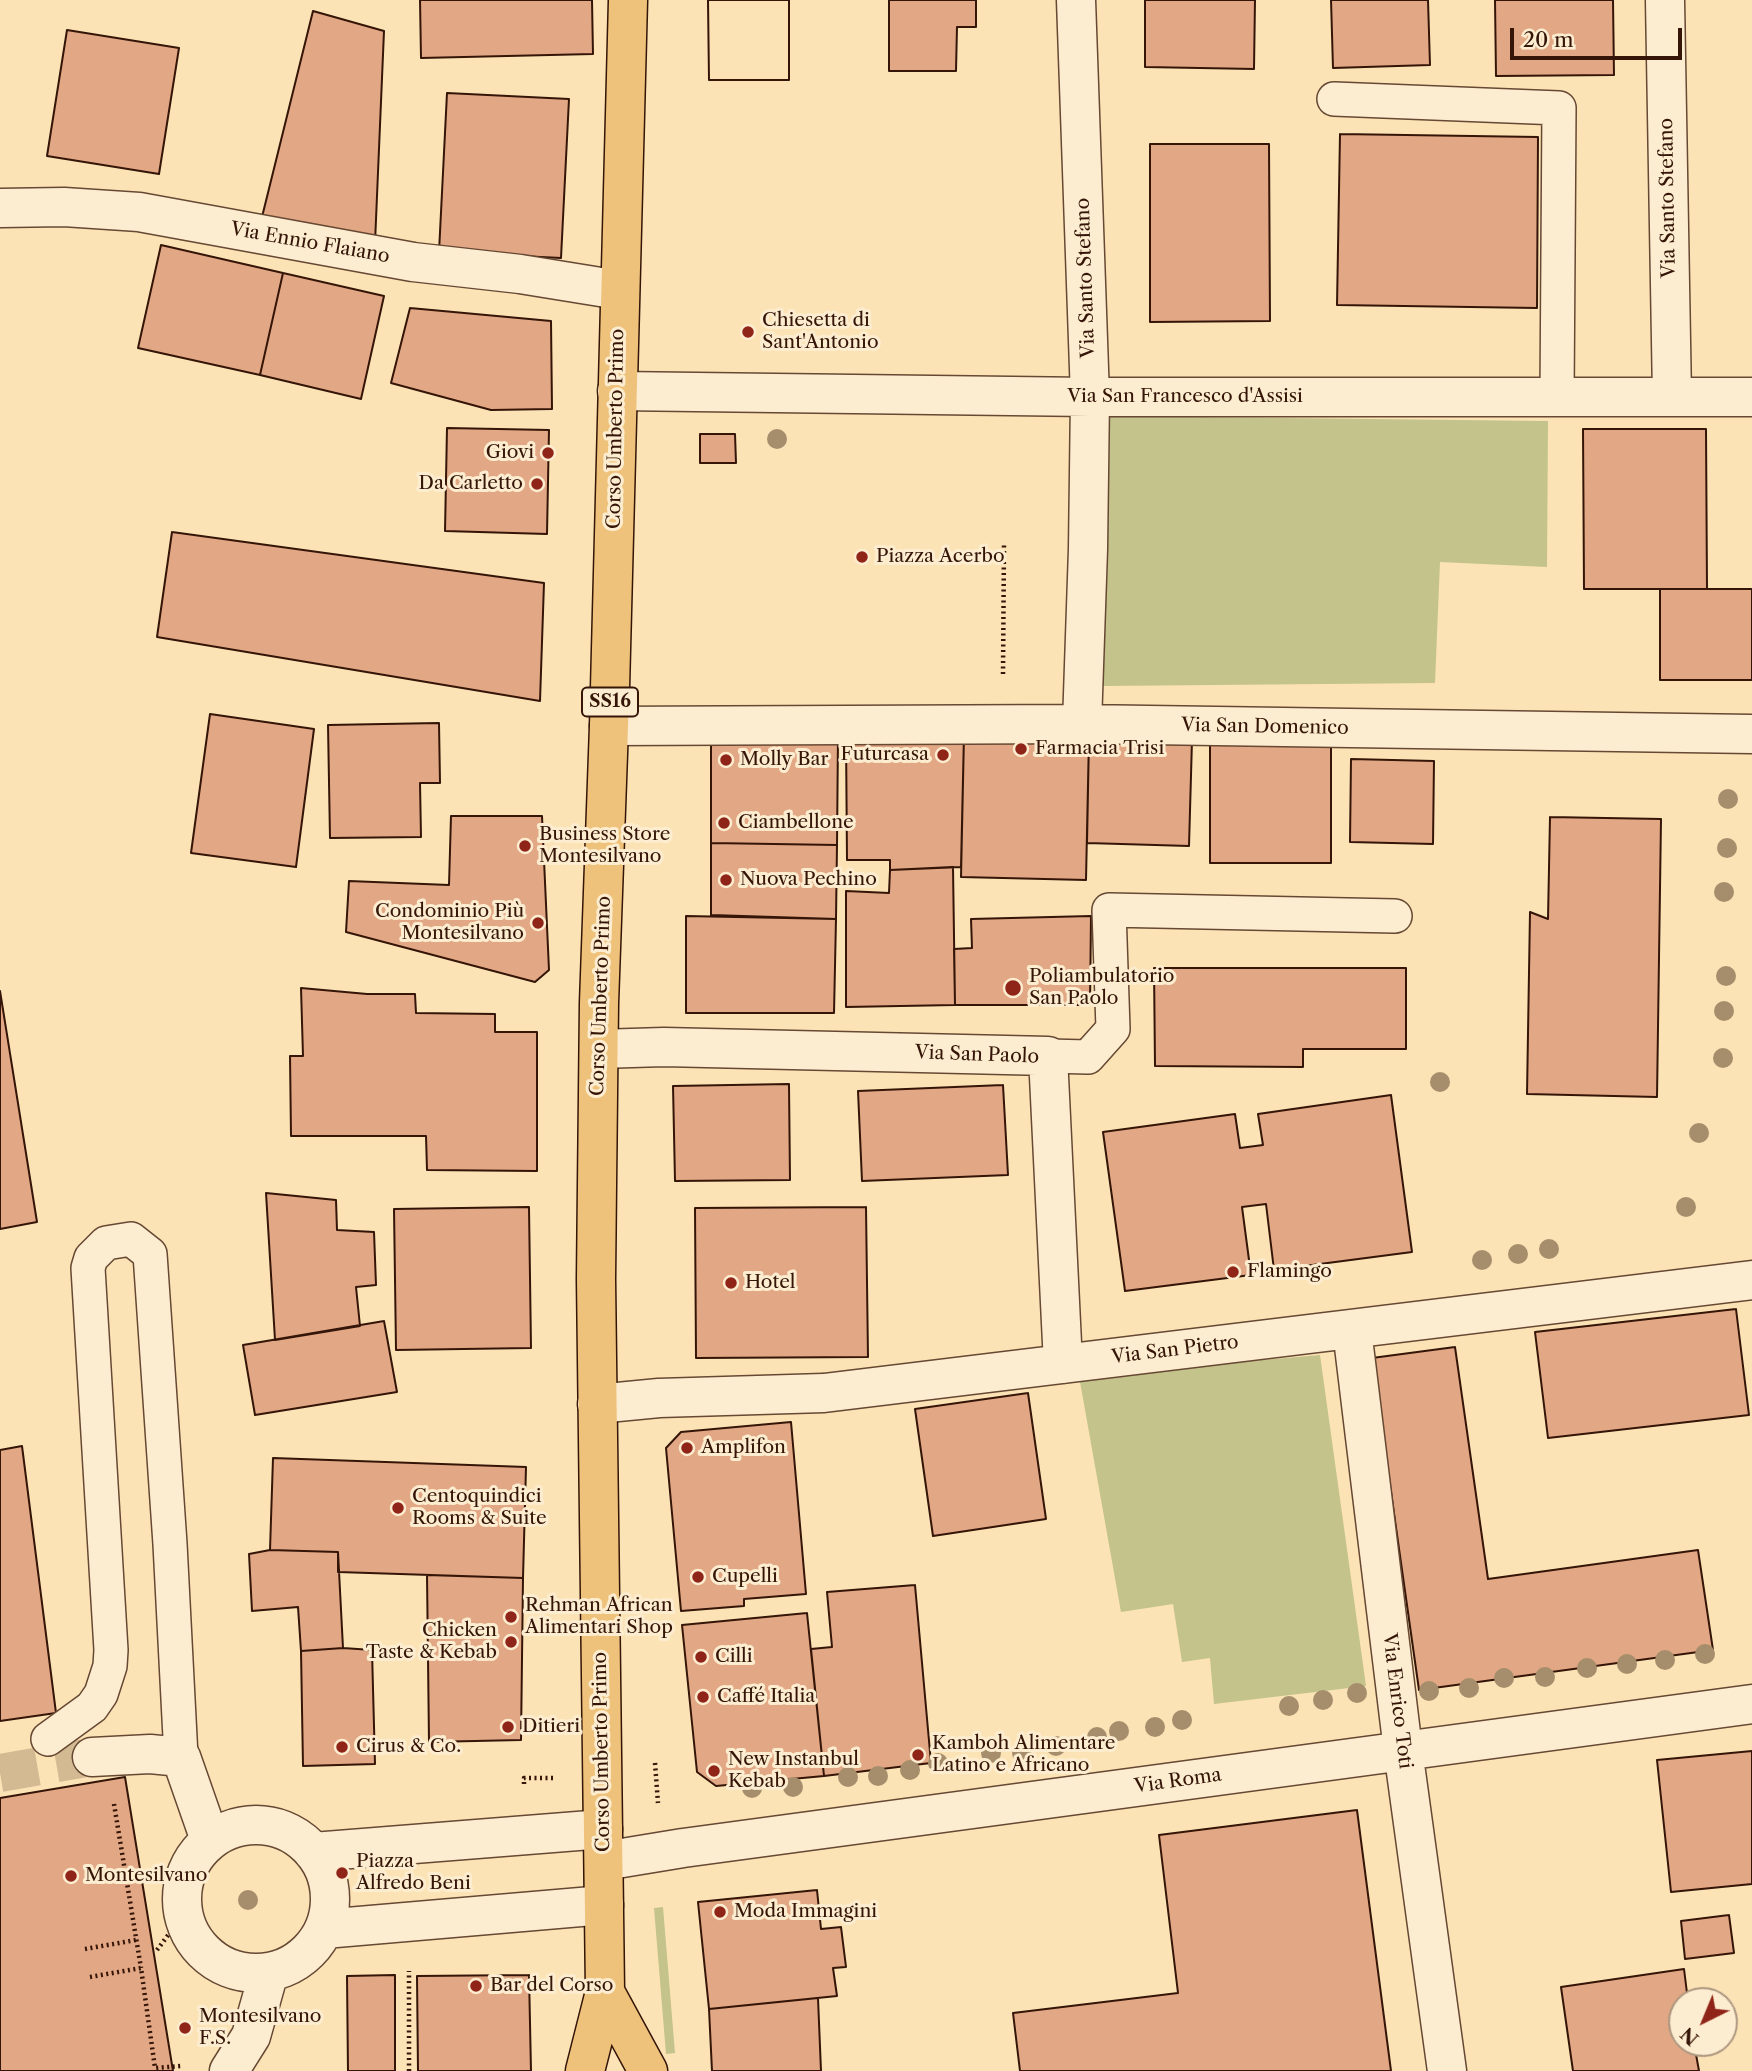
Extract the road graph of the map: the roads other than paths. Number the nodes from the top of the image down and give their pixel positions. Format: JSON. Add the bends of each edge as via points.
{"nodes":[{"id":1,"x":628,"y":0,"type":"edge"},
{"id":2,"x":1076,"y":0,"type":"edge"},
{"id":3,"x":1665,"y":0,"type":"edge"},
{"id":4,"x":1334,"y":99,"type":"dead end"},
{"id":5,"x":0,"y":208,"type":"edge"},
{"id":6,"x":620,"y":290,"type":"junction"},
{"id":7,"x":617,"y":391,"type":"junction"},
{"id":8,"x":1090,"y":397,"type":"junction"},
{"id":9,"x":1557,"y":397,"type":"junction"},
{"id":10,"x":1672,"y":397,"type":"junction"},
{"id":11,"x":1752,"y":397,"type":"edge"},
{"id":12,"x":1082,"y":724,"type":"junction"},
{"id":13,"x":609,"y":726,"type":"junction"},
{"id":14,"x":1752,"y":734,"type":"edge"},
{"id":15,"x":1395,"y":916,"type":"dead end"},
{"id":16,"x":598,"y":1049,"type":"junction"},
{"id":17,"x":1048,"y":1056,"type":"junction"},
{"id":18,"x":1752,"y":1280,"type":"edge"},
{"id":19,"x":1352,"y":1330,"type":"junction"},
{"id":20,"x":1063,"y":1364,"type":"junction"},
{"id":21,"x":597,"y":1404,"type":"junction"},
{"id":22,"x":1752,"y":1704,"type":"edge"},
{"id":23,"x":48,"y":1739,"type":"dead end"},
{"id":24,"x":1403,"y":1750,"type":"junction"},
{"id":25,"x":181,"y":1756,"type":"junction"},
{"id":26,"x":92,"y":1757,"type":"tunnel mouth"},
{"id":27,"x":210,"y":1840,"type":"junction"},
{"id":28,"x":603,"y":1845,"type":"junction"},
{"id":29,"x":313,"y":1852,"type":"junction"},
{"id":30,"x":604,"y":1905,"type":"junction"},
{"id":31,"x":324,"y":1929,"type":"junction"},
{"id":32,"x":270,"y":1972,"type":"junction"},
{"id":33,"x":605,"y":1992,"type":"junction"},
{"id":34,"x":229,"y":2071,"type":"edge"},
{"id":35,"x":585,"y":2071,"type":"edge"},
{"id":36,"x":648,"y":2071,"type":"edge"},
{"id":37,"x":1447,"y":2071,"type":"edge"}],
"edges":[{"from":1,"to":6,"type":"main road","name":"Corso Umberto Primo","number":"SS16"},
{"from":2,"to":8,"type":"street","name":"Via Santo Stefano"},
{"from":3,"to":10,"type":"street","name":"Via Santo Stefano"},
{"from":4,"to":9,"type":"lane","via":[[1559,108]]},
{"from":5,"to":6,"type":"street","name":"Via Ennio Flaiano","via":[[139,212],[413,262]]},
{"from":6,"to":7,"type":"main road","name":"Corso Umberto Primo","number":"SS16"},
{"from":7,"to":8,"type":"street","name":"Via San Francesco d'Assisi"},
{"from":7,"to":13,"type":"main road","name":"Corso Umberto Primo","number":"SS16"},
{"from":8,"to":9,"type":"street","name":"Via San Francesco d'Assisi"},
{"from":8,"to":12,"type":"street","name":"Via Santo Stefano"},
{"from":9,"to":10,"type":"street","name":"Via San Francesco d'Assisi"},
{"from":10,"to":11,"type":"street","name":"Via San Francesco d'Assisi"},
{"from":12,"to":13,"type":"street","name":"Via San Domenico"},
{"from":12,"to":14,"type":"street","name":"Via San Domenico"},
{"from":13,"to":16,"type":"main road","name":"Corso Umberto Primo","number":"SS16"},
{"from":15,"to":17,"type":"lane","via":[[1109,910],[1113,1029],[1088,1057]]},
{"from":16,"to":17,"type":"street","name":"Via San Paolo"},
{"from":16,"to":21,"type":"main road","name":"Corso Umberto Primo","number":"SS16"},
{"from":17,"to":20,"type":"street","name":"Via San Paolo"},
{"from":18,"to":19,"type":"street","name":"Via San Pietro"},
{"from":19,"to":20,"type":"street","name":"Via San Pietro"},
{"from":19,"to":24,"type":"street","name":"Via Enrico Toti"},
{"from":20,"to":21,"type":"street","name":"Via San Pietro","via":[[824,1393]]},
{"from":21,"to":28,"type":"main road","name":"Corso Umberto Primo","number":"SS16"},
{"from":22,"to":24,"type":"street","name":"Via Roma"},
{"from":23,"to":25,"type":"lane","via":[[92,1707],[110,1667],[88,1268],[91,1258],[106,1244],[131,1239],[150,1254]]},
{"from":24,"to":28,"type":"street","name":"Via Roma","via":[[697,1846]]},
{"from":24,"to":37,"type":"street","name":"Via Enrico Toti"},
{"from":25,"to":26,"type":"street"},
{"from":25,"to":27,"type":"street"},
{"from":27,"to":29,"type":"street","via":[[230,1829],[275,1827]]},
{"from":27,"to":32,"type":"street","via":[[186,1873],[182,1894],[183,1915],[192,1936],[206,1954],[225,1967],[247,1973]]},
{"from":28,"to":29,"type":"street"},
{"from":28,"to":30,"type":"main road","name":"Corso Umberto Primo","number":"SS16"},
{"from":29,"to":31,"type":"street","via":[[330,1889]]},
{"from":30,"to":31,"type":"street"},
{"from":30,"to":33,"type":"main road","name":"Corso Umberto Primo","number":"SS16"},
{"from":31,"to":32,"type":"street","via":[[298,1961]]},
{"from":32,"to":34,"type":"street","via":[[251,2036]]},
{"from":33,"to":35,"type":"main road","name":"Corso Umberto Primo","number":"SS16"},
{"from":33,"to":36,"type":"main road","name":"Corso Umberto Primo","number":"SS16"}]}
